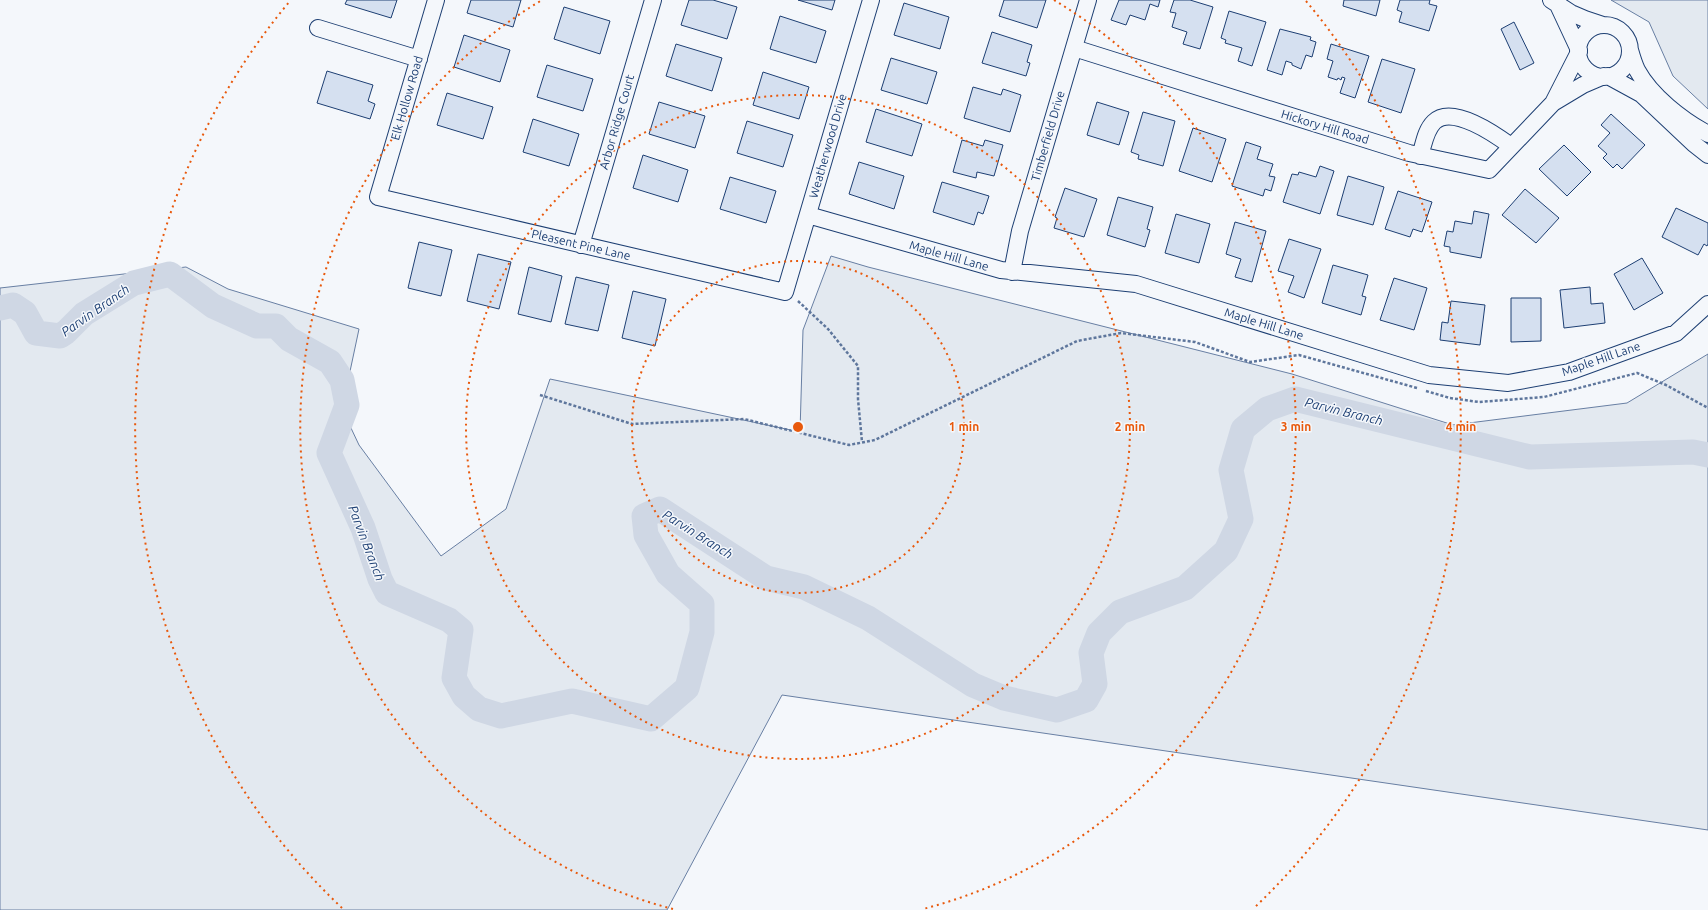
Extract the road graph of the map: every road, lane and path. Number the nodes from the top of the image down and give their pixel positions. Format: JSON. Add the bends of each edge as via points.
{"nodes":[{"id":1,"x":436,"y":0,"type":"edge"},
{"id":2,"x":653,"y":0,"type":"edge"},
{"id":3,"x":871,"y":0,"type":"edge"},
{"id":4,"x":1088,"y":0,"type":"edge"},
{"id":5,"x":1554,"y":2,"type":"edge"},
{"id":6,"x":1603,"y":25,"type":"junction"},
{"id":7,"x":318,"y":28,"type":"dead end"},
{"id":8,"x":1074,"y":48,"type":"junction"},
{"id":9,"x":1630,"y":50,"type":"junction"},
{"id":10,"x":1579,"y":51,"type":"junction"},
{"id":11,"x":419,"y":59,"type":"junction"},
{"id":12,"x":1606,"y":76,"type":"junction"},
{"id":13,"x":1553,"y":103,"type":"junction"},
{"id":14,"x":1708,"y":134,"type":"edge"},
{"id":15,"x":1511,"y":146,"type":"junction"},
{"id":16,"x":1708,"y":155,"type":"edge"},
{"id":17,"x":1420,"y":156,"type":"junction"},
{"id":18,"x":378,"y":197,"type":"joint"},
{"id":19,"x":808,"y":215,"type":"junction"},
{"id":20,"x":581,"y":245,"type":"junction"},
{"id":21,"x":1012,"y":272,"type":"junction"},
{"id":22,"x":785,"y":292,"type":"joint"},
{"id":23,"x":798,"y":302,"type":"dead end"},
{"id":24,"x":1708,"y":304,"type":"edge"},
{"id":25,"x":540,"y":396,"type":"dead end"},
{"id":26,"x":1708,"y":408,"type":"edge"},
{"id":27,"x":862,"y":442,"type":"junction"}],
"edges":[{"from":1,"to":11,"type":"street","name":"Elk Hollow Road"},
{"from":2,"to":20,"type":"street","name":"Arbor Ridge Court"},
{"from":3,"to":19,"type":"street","name":"Weatherwood Drive"},
{"from":4,"to":8,"type":"street","name":"Timberfield Drive"},
{"from":5,"to":6,"type":"street","via":[[1585,19]]},
{"from":5,"to":10,"type":"street"},
{"from":6,"to":9,"type":"street","via":[[1614,26],[1622,31],[1628,40]]},
{"from":6,"to":10,"type":"street","via":[[1586,32]]},
{"from":7,"to":11,"type":"street"},
{"from":8,"to":17,"type":"street","name":"Hickory Hill Road"},
{"from":8,"to":21,"type":"street","name":"Timberfield Drive","via":[[1020,231]]},
{"from":9,"to":12,"type":"street","via":[[1625,66],[1617,73]]},
{"from":9,"to":14,"type":"street","via":[[1636,69],[1648,86],[1679,115]]},
{"from":10,"to":12,"type":"street","via":[[1586,69],[1596,75]]},
{"from":10,"to":13,"type":"street","name":"Hickory Hill Road"},
{"from":11,"to":18,"type":"street","name":"Elk Hollow Road"},
{"from":12,"to":13,"type":"street","name":"Hickory Hill Road","via":[[1583,85]]},
{"from":12,"to":16,"type":"street","via":[[1641,94]]},
{"from":13,"to":15,"type":"street","name":"Hickory Hill Road"},
{"from":15,"to":17,"type":"street","name":"Hickory Hill Road","via":[[1489,170]]},
{"from":15,"to":17,"type":"street","via":[[1480,125],[1448,116],[1435,120],[1428,131]]},
{"from":18,"to":20,"type":"street","name":"Pleasent Pine Lane"},
{"from":19,"to":21,"type":"street","name":"Maple Hill Lane","via":[[977,265]]},
{"from":19,"to":22,"type":"street","name":"Weatherwood Drive"},
{"from":20,"to":22,"type":"street","name":"Pleasent Pine Lane"},
{"from":21,"to":24,"type":"street","name":"Maple Hill Lane","via":[[1136,284],[1430,375],[1508,383],[1569,372],[1676,333]]},
{"from":23,"to":27,"type":"path","via":[[828,329],[858,366]]},
{"from":25,"to":27,"type":"path","via":[[632,424],[744,419],[848,445]]},
{"from":26,"to":27,"type":"path","via":[[1666,385],[1637,373],[1544,397],[1479,402],[1450,398],[1299,355],[1250,362],[1196,342],[1121,333],[1077,341],[875,440]]}]}
